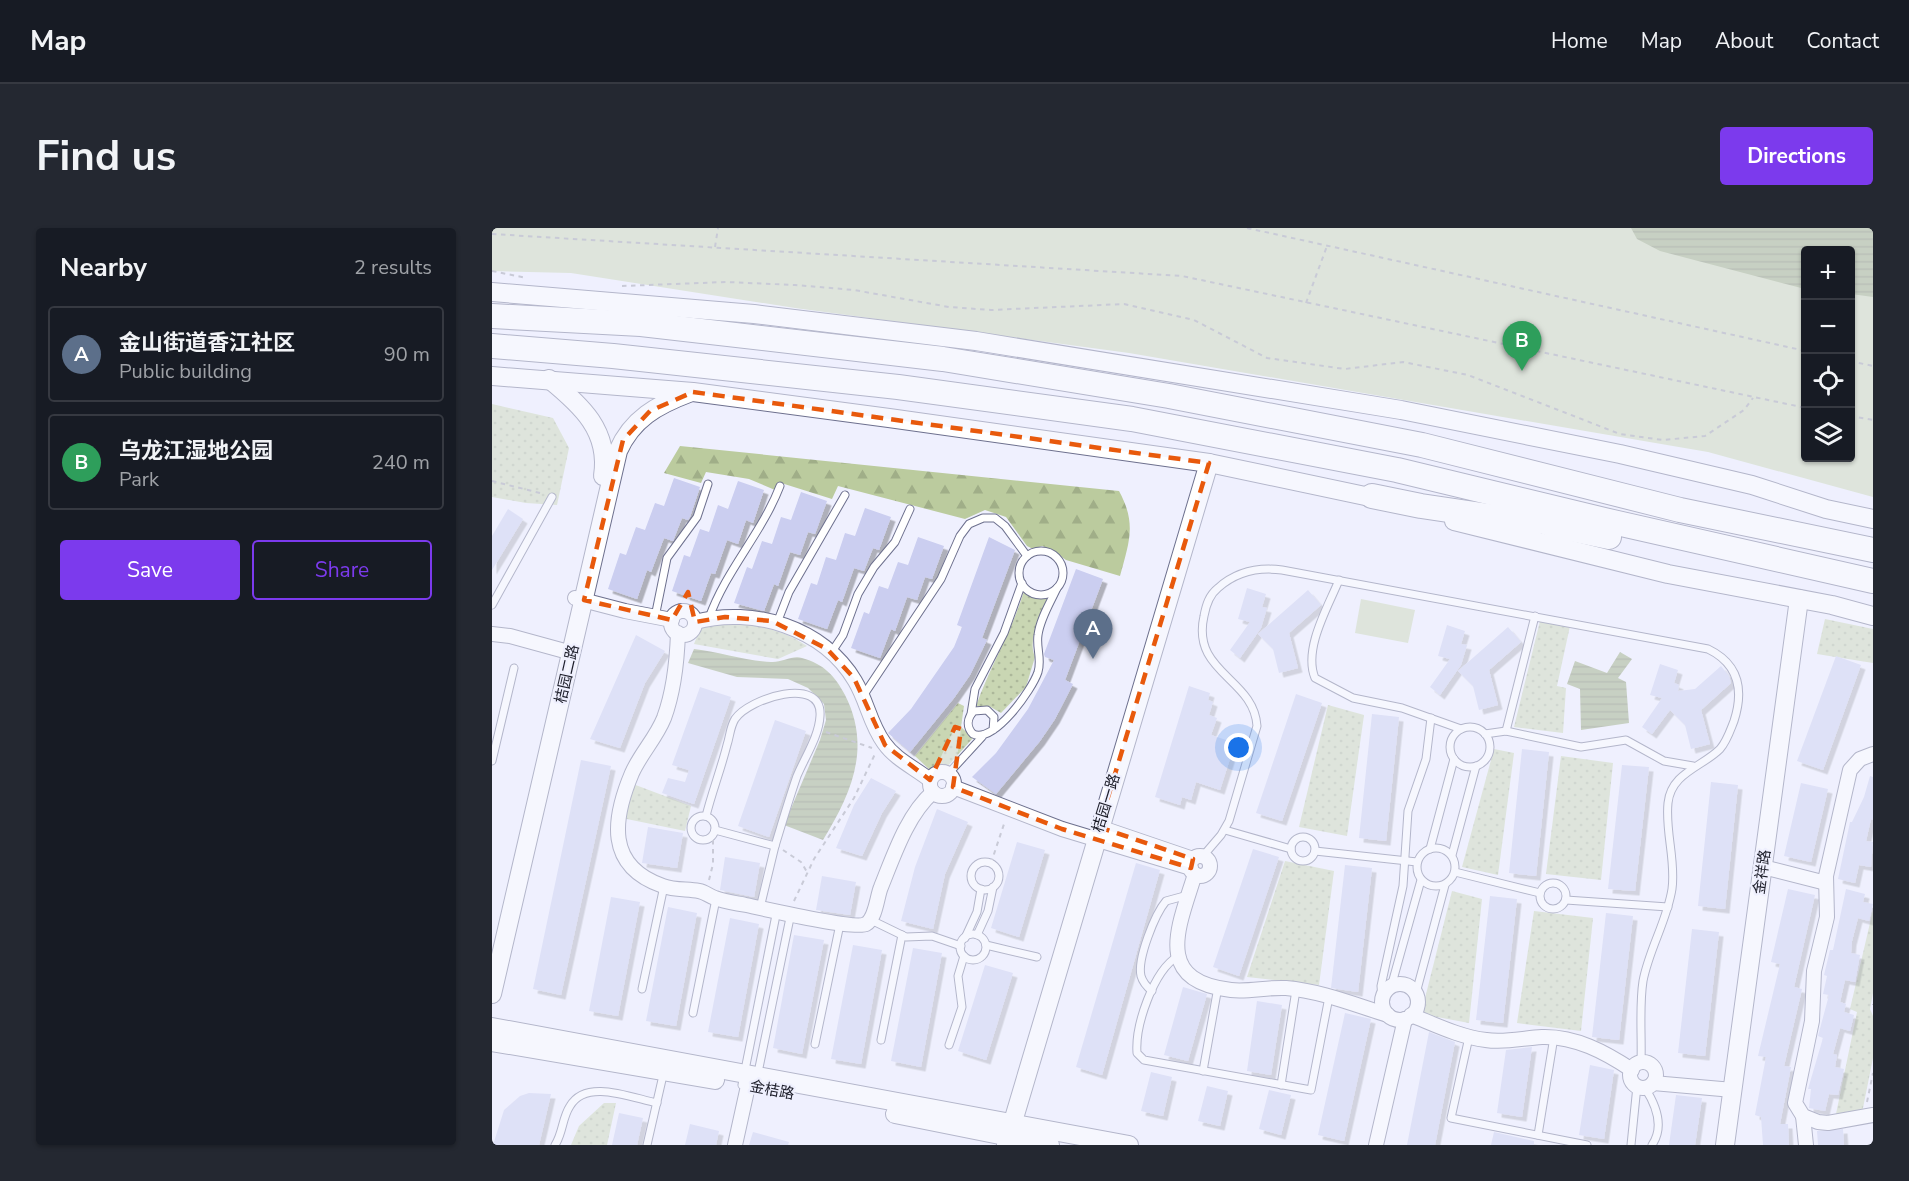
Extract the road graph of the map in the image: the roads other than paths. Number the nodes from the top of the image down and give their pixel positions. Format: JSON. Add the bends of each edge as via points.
{"nodes":[{"id":1,"x":492,"y":292,"type":"edge"},
{"id":2,"x":492,"y":316,"type":"edge"},
{"id":3,"x":492,"y":346,"type":"edge"},
{"id":4,"x":492,"y":376,"type":"edge"},
{"id":5,"x":549,"y":379,"type":"junction"},
{"id":6,"x":693,"y":392,"type":"junction"},
{"id":7,"x":1209,"y":463,"type":"junction"},
{"id":8,"x":1397,"y":470,"type":"junction"},
{"id":9,"x":708,"y":484,"type":"dead end"},
{"id":10,"x":780,"y":486,"type":"dead end"},
{"id":11,"x":844,"y":495,"type":"dead end"},
{"id":12,"x":1372,"y":496,"type":"junction"},
{"id":13,"x":552,"y":497,"type":"road end"},
{"id":14,"x":910,"y":509,"type":"dead end"},
{"id":15,"x":1873,"y":519,"type":"edge"},
{"id":16,"x":1556,"y":526,"type":"junction"},
{"id":17,"x":1873,"y":550,"type":"edge"},
{"id":18,"x":1027,"y":556,"type":"junction"},
{"id":19,"x":1339,"y":580,"type":"junction"},
{"id":20,"x":1873,"y":581,"type":"edge"},
{"id":21,"x":1022,"y":583,"type":"junction"},
{"id":22,"x":1057,"y":588,"type":"junction"},
{"id":23,"x":1873,"y":592,"type":"edge"},
{"id":24,"x":1799,"y":598,"type":"junction"},
{"id":25,"x":580,"y":599,"type":"junction"},
{"id":26,"x":492,"y":605,"type":"edge"},
{"id":27,"x":1535,"y":616,"type":"junction"},
{"id":28,"x":1873,"y":616,"type":"edge"},
{"id":29,"x":655,"y":617,"type":"junction"},
{"id":30,"x":709,"y":618,"type":"junction"},
{"id":31,"x":672,"y":620,"type":"junction"},
{"id":32,"x":695,"y":622,"type":"junction"},
{"id":33,"x":777,"y":623,"type":"junction"},
{"id":34,"x":678,"y":633,"type":"junction"},
{"id":35,"x":492,"y":634,"type":"edge"},
{"id":36,"x":567,"y":652,"type":"junction"},
{"id":37,"x":831,"y":652,"type":"junction"},
{"id":38,"x":514,"y":668,"type":"dead end"},
{"id":39,"x":863,"y":696,"type":"junction"},
{"id":40,"x":971,"y":714,"type":"junction"},
{"id":41,"x":1431,"y":718,"type":"junction"},
{"id":42,"x":1461,"y":729,"type":"junction"},
{"id":43,"x":993,"y":730,"type":"junction"},
{"id":44,"x":1506,"y":731,"type":"junction"},
{"id":45,"x":1485,"y":734,"type":"junction"},
{"id":46,"x":982,"y":737,"type":"junction"},
{"id":47,"x":1873,"y":754,"type":"edge"},
{"id":48,"x":1454,"y":759,"type":"junction"},
{"id":49,"x":492,"y":761,"type":"edge"},
{"id":50,"x":1476,"y":766,"type":"junction"},
{"id":51,"x":1693,"y":766,"type":"junction"},
{"id":52,"x":951,"y":780,"type":"junction"},
{"id":53,"x":932,"y":786,"type":"junction"},
{"id":54,"x":706,"y":816,"type":"junction"},
{"id":55,"x":1225,"y":830,"type":"junction"},
{"id":56,"x":713,"y":833,"type":"junction"},
{"id":57,"x":1097,"y":833,"type":"junction"},
{"id":58,"x":775,"y":846,"type":"junction"},
{"id":59,"x":1291,"y":849,"type":"junction"},
{"id":60,"x":1430,"y":849,"type":"junction"},
{"id":61,"x":1315,"y":851,"type":"junction"},
{"id":62,"x":1452,"y":855,"type":"junction"},
{"id":63,"x":1404,"y":861,"type":"junction"},
{"id":64,"x":1418,"y":862,"type":"junction"},
{"id":65,"x":1195,"y":864,"type":"junction"},
{"id":66,"x":1763,"y":867,"type":"junction"},
{"id":67,"x":1455,"y":872,"type":"junction"},
{"id":68,"x":1421,"y":880,"type":"junction"},
{"id":69,"x":1826,"y":883,"type":"junction"},
{"id":70,"x":1445,"y":885,"type":"junction"},
{"id":71,"x":664,"y":886,"type":"junction"},
{"id":72,"x":993,"y":887,"type":"junction"},
{"id":73,"x":981,"y":890,"type":"junction"},
{"id":74,"x":1540,"y":893,"type":"junction"},
{"id":75,"x":1188,"y":895,"type":"junction"},
{"id":76,"x":711,"y":896,"type":"junction"},
{"id":77,"x":1566,"y":900,"type":"junction"},
{"id":78,"x":1668,"y":907,"type":"junction"},
{"id":79,"x":760,"y":908,"type":"junction"},
{"id":80,"x":784,"y":911,"type":"junction"},
{"id":81,"x":871,"y":920,"type":"junction"},
{"id":82,"x":840,"y":924,"type":"junction"},
{"id":83,"x":902,"y":935,"type":"junction"},
{"id":84,"x":977,"y":935,"type":"junction"},
{"id":85,"x":964,"y":938,"type":"junction"},
{"id":86,"x":986,"y":945,"type":"junction"},
{"id":87,"x":492,"y":946,"type":"edge"},
{"id":88,"x":961,"y":946,"type":"junction"},
{"id":89,"x":964,"y":956,"type":"junction"},
{"id":90,"x":1178,"y":956,"type":"junction"},
{"id":91,"x":1037,"y":957,"type":"dead end"},
{"id":92,"x":1218,"y":987,"type":"junction"},
{"id":93,"x":1391,"y":987,"type":"junction"},
{"id":94,"x":642,"y":989,"type":"dead end"},
{"id":95,"x":1296,"y":990,"type":"junction"},
{"id":96,"x":1152,"y":992,"type":"junction"},
{"id":97,"x":1416,"y":993,"type":"junction"},
{"id":98,"x":492,"y":994,"type":"edge"},
{"id":99,"x":1329,"y":997,"type":"junction"},
{"id":100,"x":1382,"y":999,"type":"junction"},
{"id":101,"x":693,"y":1013,"type":"dead end"},
{"id":102,"x":1388,"y":1016,"type":"junction"},
{"id":103,"x":1408,"y":1017,"type":"junction"},
{"id":104,"x":492,"y":1028,"type":"edge"},
{"id":105,"x":1469,"y":1037,"type":"junction"},
{"id":106,"x":1554,"y":1037,"type":"junction"},
{"id":107,"x":881,"y":1040,"type":"dead end"},
{"id":108,"x":492,"y":1042,"type":"edge"},
{"id":109,"x":815,"y":1044,"type":"dead end"},
{"id":110,"x":949,"y":1045,"type":"dead end"},
{"id":111,"x":1636,"y":1066,"type":"junction"},
{"id":112,"x":664,"y":1071,"type":"junction"},
{"id":113,"x":1203,"y":1071,"type":"junction"},
{"id":114,"x":749,"y":1081,"type":"junction"},
{"id":115,"x":1281,"y":1085,"type":"junction"},
{"id":116,"x":1645,"y":1086,"type":"junction"},
{"id":117,"x":1733,"y":1090,"type":"junction"},
{"id":118,"x":657,"y":1104,"type":"junction"},
{"id":119,"x":1869,"y":1115,"type":"edge"},
{"id":120,"x":1803,"y":1116,"type":"junction"},
{"id":121,"x":1009,"y":1135,"type":"edge"},
{"id":122,"x":1538,"y":1135,"type":"junction"},
{"id":123,"x":555,"y":1145,"type":"edge"},
{"id":124,"x":647,"y":1145,"type":"edge"},
{"id":125,"x":735,"y":1145,"type":"edge"},
{"id":126,"x":1050,"y":1145,"type":"edge"},
{"id":127,"x":1129,"y":1145,"type":"edge"},
{"id":128,"x":1376,"y":1145,"type":"edge"},
{"id":129,"x":1587,"y":1145,"type":"edge"},
{"id":130,"x":1631,"y":1145,"type":"edge"},
{"id":131,"x":1652,"y":1145,"type":"edge"},
{"id":132,"x":1725,"y":1145,"type":"edge"},
{"id":133,"x":1806,"y":1145,"type":"edge"}],
"edges":[{"from":1,"to":15,"type":"main road","via":[[754,314],[976,341],[1401,410],[1620,454]]},
{"from":2,"to":17,"type":"highway","via":[[641,324],[943,359],[1169,396],[1422,445],[1680,510]]},
{"from":3,"to":8,"type":"highway","via":[[898,387],[1131,419]]},
{"from":4,"to":5,"type":"main road"},
{"from":5,"to":6,"type":"main road"},
{"from":5,"to":25,"type":"main road","name":"桔园二路","via":[[588,413],[604,453],[602,486]]},
{"from":6,"to":7,"type":"main road"},
{"from":6,"to":25,"type":"main road","name":"桔园二路","via":[[650,411],[623,440]]},
{"from":7,"to":12,"type":"main road"},
{"from":7,"to":57,"type":"main road","name":"桔园一路"},
{"from":8,"to":16,"type":"highway"},
{"from":8,"to":20,"type":"highway"},
{"from":9,"to":29,"type":"lane","via":[[697,517],[667,558]]},
{"from":10,"to":30,"type":"lane","via":[[764,520],[727,577]]},
{"from":11,"to":33,"type":"lane","via":[[789,592]]},
{"from":12,"to":16,"type":"highway"},
{"from":12,"to":24,"type":"main road","via":[[1668,574]]},
{"from":13,"to":26,"type":"lane"},
{"from":14,"to":37,"type":"lane","via":[[895,542],[858,594],[843,635]]},
{"from":16,"to":23,"type":"highway"},
{"from":18,"to":21,"type":"lane","via":[[1020,569]]},
{"from":18,"to":22,"type":"lane","via":[[1041,551],[1054,556],[1063,575]]},
{"from":18,"to":39,"type":"lane","via":[[995,518],[969,524],[942,579]]},
{"from":19,"to":27,"type":"lane"},
{"from":19,"to":41,"type":"lane","via":[[1316,643],[1312,665],[1315,678],[1353,698]]},
{"from":19,"to":55,"type":"lane","via":[[1261,569],[1238,575],[1209,598],[1202,622],[1204,648],[1214,665],[1245,695],[1256,715],[1254,741]]},
{"from":21,"to":22,"type":"lane","via":[[1038,595]]},
{"from":21,"to":40,"type":"lane","via":[[1004,633],[975,689]]},
{"from":22,"to":43,"type":"lane","via":[[1038,633],[1040,660],[1036,676],[1020,702]]},
{"from":24,"to":28,"type":"main road"},
{"from":24,"to":66,"type":"main road","name":"金祥路"},
{"from":25,"to":29,"type":"street"},
{"from":25,"to":36,"type":"main road","name":"桔园二路"},
{"from":27,"to":44,"type":"lane"},
{"from":27,"to":51,"type":"lane","via":[[1700,646],[1725,660],[1740,685],[1736,715],[1720,749]]},
{"from":29,"to":31,"type":"street"},
{"from":30,"to":32,"type":"street"},
{"from":30,"to":33,"type":"street","via":[[744,617]]},
{"from":31,"to":32,"type":"street","via":[[685,612]]},
{"from":31,"to":34,"type":"street"},
{"from":32,"to":34,"type":"street","via":[[691,632]]},
{"from":33,"to":37,"type":"street","via":[[797,630]]},
{"from":34,"to":71,"type":"street","via":[[669,704],[629,782],[617,836],[621,850],[633,866]]},
{"from":35,"to":36,"type":"street"},
{"from":36,"to":87,"type":"main road","name":"桔园二路"},
{"from":36,"to":98,"type":"main road","name":"桔园二路"},
{"from":37,"to":39,"type":"street","via":[[854,678]]},
{"from":38,"to":49,"type":"lane"},
{"from":39,"to":53,"type":"street","via":[[885,745]]},
{"from":40,"to":43,"type":"lane","via":[[987,710],[994,717]]},
{"from":40,"to":46,"type":"lane","via":[[970,731]]},
{"from":41,"to":42,"type":"lane"},
{"from":41,"to":63,"type":"lane","via":[[1426,759],[1408,811]]},
{"from":42,"to":45,"type":"lane","via":[[1474,728]]},
{"from":42,"to":48,"type":"lane","via":[[1450,744]]},
{"from":43,"to":46,"type":"lane"},
{"from":44,"to":45,"type":"lane"},
{"from":44,"to":51,"type":"lane","via":[[1581,747],[1626,740],[1664,761]]},
{"from":45,"to":50,"type":"lane","via":[[1489,753]]},
{"from":46,"to":52,"type":"lane"},
{"from":47,"to":69,"type":"street","via":[[1860,759],[1850,770]]},
{"from":48,"to":50,"type":"lane","via":[[1462,765]]},
{"from":48,"to":60,"type":"lane"},
{"from":50,"to":62,"type":"lane"},
{"from":51,"to":78,"type":"lane","via":[[1674,788],[1668,802],[1674,863]]},
{"from":52,"to":53,"type":"street","via":[[938,772]]},
{"from":52,"to":53,"type":"street","via":[[945,795]]},
{"from":52,"to":57,"type":"street","via":[[1009,809]]},
{"from":53,"to":81,"type":"street","via":[[908,826]]},
{"from":54,"to":56,"type":"lane","via":[[713,821]]},
{"from":54,"to":56,"type":"lane","via":[[694,818],[690,830],[698,839],[706,840]]},
{"from":54,"to":58,"type":"lane","via":[[735,719],[763,698],[807,696],[819,706],[821,714]]},
{"from":55,"to":59,"type":"lane"},
{"from":55,"to":65,"type":"lane"},
{"from":56,"to":58,"type":"lane"},
{"from":57,"to":65,"type":"street"},
{"from":57,"to":121,"type":"main road","name":"桔园一路"},
{"from":58,"to":79,"type":"lane"},
{"from":59,"to":61,"type":"lane","via":[[1300,861],[1311,858]]},
{"from":59,"to":61,"type":"lane","via":[[1296,839],[1304,837],[1311,840]]},
{"from":60,"to":62,"type":"lane","via":[[1443,849]]},
{"from":60,"to":64,"type":"lane"},
{"from":61,"to":63,"type":"lane"},
{"from":62,"to":67,"type":"lane"},
{"from":63,"to":64,"type":"lane"},
{"from":63,"to":100,"type":"lane","via":[[1403,886],[1381,986]]},
{"from":64,"to":68,"type":"lane"},
{"from":65,"to":75,"type":"street"},
{"from":66,"to":69,"type":"street"},
{"from":66,"to":117,"type":"main road","name":"金祥路"},
{"from":67,"to":70,"type":"lane"},
{"from":67,"to":74,"type":"lane"},
{"from":68,"to":70,"type":"lane","via":[[1433,887]]},
{"from":68,"to":93,"type":"lane"},
{"from":69,"to":120,"type":"street","via":[[1827,917],[1814,971],[1812,1022],[1795,1095],[1797,1109]]},
{"from":70,"to":97,"type":"lane"},
{"from":71,"to":76,"type":"street"},
{"from":71,"to":94,"type":"lane"},
{"from":72,"to":73,"type":"lane"},
{"from":72,"to":73,"type":"lane","via":[[999,875],[992,864],[978,864],[971,880]]},
{"from":72,"to":84,"type":"lane"},
{"from":73,"to":85,"type":"lane","via":[[978,912]]},
{"from":74,"to":77,"type":"lane","via":[[1541,902],[1548,908],[1560,907]]},
{"from":74,"to":77,"type":"lane","via":[[1544,886],[1556,883],[1564,888]]},
{"from":75,"to":90,"type":"street","via":[[1178,935]]},
{"from":75,"to":96,"type":"lane","via":[[1166,901],[1156,916],[1141,968],[1145,984]]},
{"from":76,"to":79,"type":"street"},
{"from":76,"to":101,"type":"lane"},
{"from":77,"to":78,"type":"lane"},
{"from":78,"to":111,"type":"lane","via":[[1643,981]]},
{"from":79,"to":80,"type":"street"},
{"from":80,"to":82,"type":"street"},
{"from":80,"to":114,"type":"lane"},
{"from":80,"to":114,"type":"lane"},
{"from":81,"to":82,"type":"street","via":[[860,926]]},
{"from":81,"to":83,"type":"lane"},
{"from":82,"to":109,"type":"lane"},
{"from":83,"to":88,"type":"lane","via":[[932,936]]},
{"from":83,"to":107,"type":"lane"},
{"from":84,"to":85,"type":"lane"},
{"from":84,"to":86,"type":"lane"},
{"from":85,"to":88,"type":"lane"},
{"from":86,"to":89,"type":"lane","via":[[978,959]]},
{"from":86,"to":91,"type":"lane"},
{"from":88,"to":89,"type":"lane"},
{"from":89,"to":110,"type":"lane","via":[[958,976],[962,1007]]},
{"from":90,"to":92,"type":"street","via":[[1189,976]]},
{"from":90,"to":96,"type":"lane","via":[[1162,972]]},
{"from":92,"to":95,"type":"street"},
{"from":92,"to":113,"type":"lane"},
{"from":93,"to":97,"type":"street","via":[[1404,984]]},
{"from":93,"to":100,"type":"street"},
{"from":95,"to":99,"type":"street"},
{"from":95,"to":115,"type":"lane"},
{"from":96,"to":113,"type":"lane","via":[[1137,1040],[1139,1057]]},
{"from":97,"to":103,"type":"street","via":[[1417,1007]]},
{"from":99,"to":102,"type":"street"},
{"from":99,"to":115,"type":"lane","via":[[1311,1090]]},
{"from":100,"to":102,"type":"street"},
{"from":102,"to":103,"type":"street"},
{"from":103,"to":105,"type":"street"},
{"from":103,"to":128,"type":"street"},
{"from":104,"to":114,"type":"main road"},
{"from":105,"to":106,"type":"street","via":[[1501,1041]]},
{"from":105,"to":122,"type":"lane","via":[[1451,1118]]},
{"from":106,"to":111,"type":"street"},
{"from":106,"to":122,"type":"lane"},
{"from":108,"to":112,"type":"main road","name":"金桔路"},
{"from":111,"to":116,"type":"street","via":[[1632,1080]]},
{"from":111,"to":116,"type":"street","via":[[1648,1063],[1654,1068],[1656,1076]]},
{"from":112,"to":114,"type":"main road","name":"金桔路"},
{"from":112,"to":118,"type":"lane"},
{"from":113,"to":115,"type":"lane"},
{"from":114,"to":121,"type":"main road","name":"金桔路"},
{"from":114,"to":125,"type":"street"},
{"from":116,"to":117,"type":"street"},
{"from":116,"to":130,"type":"lane"},
{"from":116,"to":131,"type":"lane","via":[[1658,1116]]},
{"from":117,"to":132,"type":"main road","name":"金祥路"},
{"from":118,"to":123,"type":"lane","via":[[585,1092],[570,1106]]},
{"from":118,"to":124,"type":"lane"},
{"from":119,"to":120,"type":"street","via":[[1828,1123]]},
{"from":120,"to":133,"type":"street"},
{"from":121,"to":126,"type":"main road","name":"金桔路"},
{"from":121,"to":127,"type":"main road"},
{"from":122,"to":129,"type":"lane"}]}
